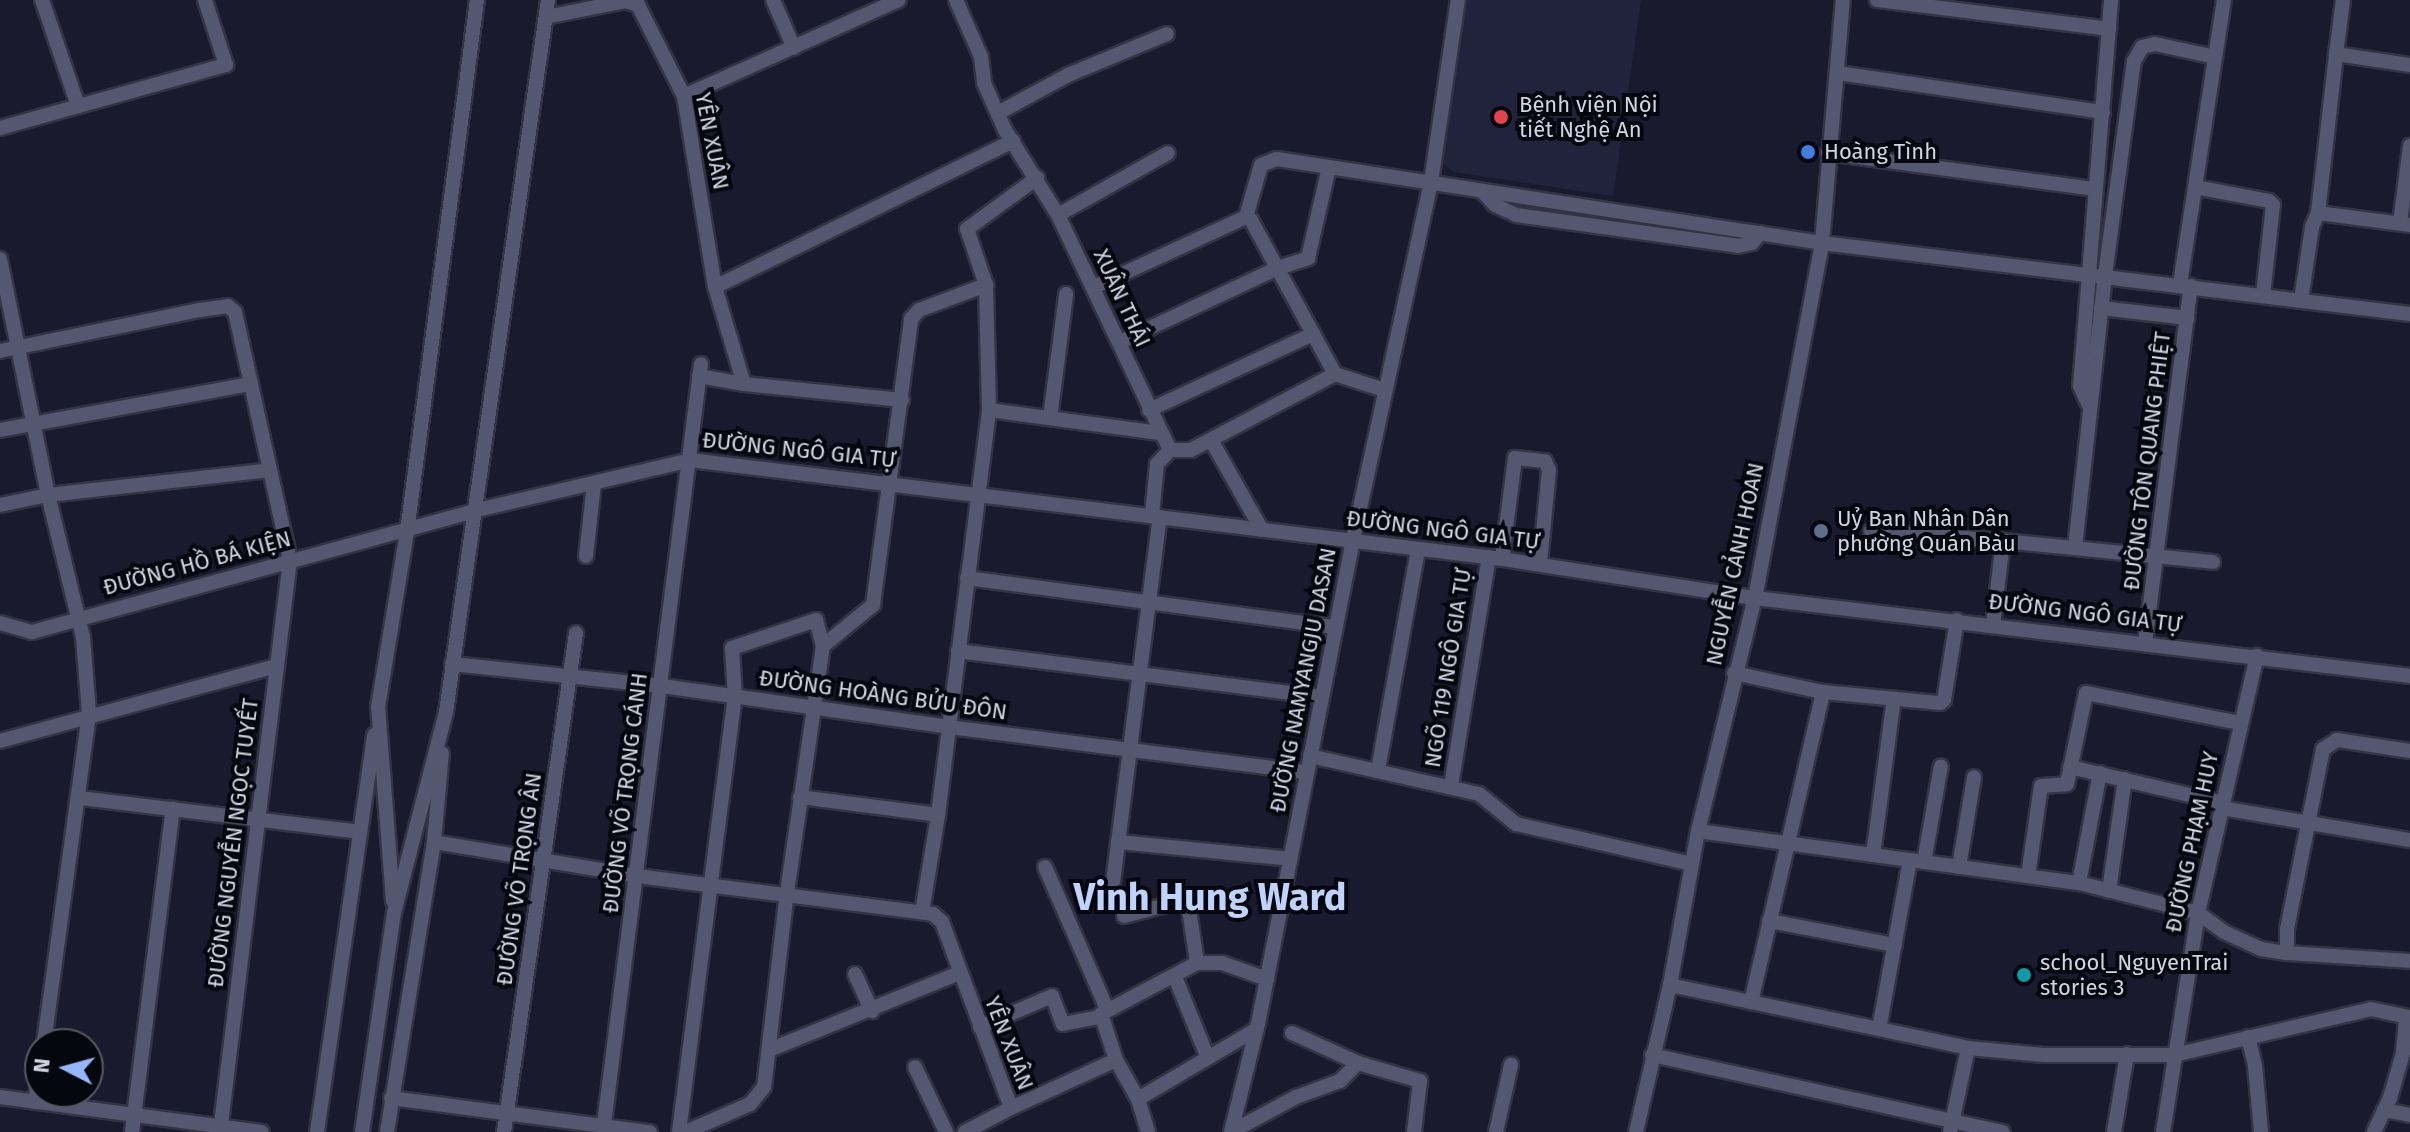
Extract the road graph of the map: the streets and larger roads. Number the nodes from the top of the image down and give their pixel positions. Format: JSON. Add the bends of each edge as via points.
{"nodes":[{"id":1,"x":42,"y":0,"type":"edge"},
{"id":2,"x":205,"y":0,"type":"edge"},
{"id":3,"x":477,"y":0,"type":"edge"},
{"id":4,"x":548,"y":0,"type":"edge"},
{"id":5,"x":773,"y":0,"type":"edge"},
{"id":6,"x":899,"y":0,"type":"edge"},
{"id":7,"x":956,"y":0,"type":"edge"},
{"id":8,"x":1458,"y":0,"type":"edge"},
{"id":9,"x":1843,"y":0,"type":"edge"},
{"id":10,"x":1877,"y":0,"type":"edge"},
{"id":11,"x":2111,"y":0,"type":"edge"},
{"id":12,"x":2224,"y":0,"type":"edge"},
{"id":13,"x":2343,"y":0,"type":"edge"},
{"id":14,"x":546,"y":17,"type":"junction"},
{"id":15,"x":2109,"y":29,"type":"junction"},
{"id":16,"x":1167,"y":34,"type":"dead end"},
{"id":17,"x":794,"y":48,"type":"junction"},
{"id":18,"x":2336,"y":54,"type":"junction"},
{"id":19,"x":2215,"y":57,"type":"junction"},
{"id":20,"x":2410,"y":65,"type":"edge"},
{"id":21,"x":1838,"y":73,"type":"junction"},
{"id":22,"x":684,"y":96,"type":"junction"},
{"id":23,"x":78,"y":106,"type":"junction"},
{"id":24,"x":2103,"y":112,"type":"junction"},
{"id":25,"x":998,"y":113,"type":"junction"},
{"id":26,"x":0,"y":128,"type":"edge"},
{"id":27,"x":1013,"y":141,"type":"junction"},
{"id":28,"x":2410,"y":146,"type":"edge"},
{"id":29,"x":1168,"y":153,"type":"dead end"},
{"id":30,"x":1828,"y":153,"type":"junction"},
{"id":31,"x":1329,"y":167,"type":"junction"},
{"id":32,"x":1037,"y":178,"type":"junction"},
{"id":33,"x":1431,"y":184,"type":"junction"},
{"id":34,"x":2195,"y":187,"type":"junction"},
{"id":35,"x":2096,"y":189,"type":"junction"},
{"id":36,"x":1483,"y":192,"type":"junction"},
{"id":37,"x":1570,"y":205,"type":"junction"},
{"id":38,"x":2318,"y":213,"type":"junction"},
{"id":39,"x":1058,"y":215,"type":"junction"},
{"id":40,"x":1246,"y":217,"type":"junction"},
{"id":41,"x":2405,"y":224,"type":"edge"},
{"id":42,"x":1567,"y":230,"type":"junction"},
{"id":43,"x":1760,"y":233,"type":"junction"},
{"id":44,"x":1822,"y":243,"type":"junction"},
{"id":45,"x":0,"y":259,"type":"edge"},
{"id":46,"x":1278,"y":268,"type":"junction"},
{"id":47,"x":2098,"y":274,"type":"junction"},
{"id":48,"x":986,"y":285,"type":"junction"},
{"id":49,"x":2186,"y":285,"type":"junction"},
{"id":50,"x":715,"y":287,"type":"junction"},
{"id":51,"x":1094,"y":287,"type":"junction"},
{"id":52,"x":1066,"y":294,"type":"dead end"},
{"id":53,"x":2263,"y":295,"type":"junction"},
{"id":54,"x":2301,"y":300,"type":"junction"},
{"id":55,"x":2101,"y":308,"type":"junction"},
{"id":56,"x":2410,"y":314,"type":"edge"},
{"id":57,"x":2187,"y":318,"type":"junction"},
{"id":58,"x":1313,"y":334,"type":"junction"},
{"id":59,"x":1120,"y":342,"type":"junction"},
{"id":60,"x":17,"y":348,"type":"junction"},
{"id":61,"x":0,"y":351,"type":"edge"},
{"id":62,"x":1335,"y":374,"type":"junction"},
{"id":63,"x":251,"y":384,"type":"junction"},
{"id":64,"x":744,"y":384,"type":"junction"},
{"id":65,"x":1384,"y":390,"type":"junction"},
{"id":66,"x":902,"y":400,"type":"junction"},
{"id":67,"x":989,"y":410,"type":"junction"},
{"id":68,"x":1149,"y":410,"type":"junction"},
{"id":69,"x":2091,"y":410,"type":"junction"},
{"id":70,"x":1050,"y":418,"type":"junction"},
{"id":71,"x":34,"y":422,"type":"junction"},
{"id":72,"x":0,"y":430,"type":"edge"},
{"id":73,"x":1159,"y":433,"type":"junction"},
{"id":74,"x":1211,"y":440,"type":"junction"},
{"id":75,"x":1170,"y":450,"type":"junction"},
{"id":76,"x":690,"y":460,"type":"junction"},
{"id":77,"x":270,"y":470,"type":"junction"},
{"id":78,"x":891,"y":482,"type":"junction"},
{"id":79,"x":594,"y":483,"type":"junction"},
{"id":80,"x":48,"y":495,"type":"junction"},
{"id":81,"x":977,"y":495,"type":"junction"},
{"id":82,"x":0,"y":505,"type":"edge"},
{"id":83,"x":473,"y":511,"type":"junction"},
{"id":84,"x":1156,"y":516,"type":"junction"},
{"id":85,"x":1262,"y":530,"type":"junction"},
{"id":86,"x":1871,"y":531,"type":"dead end"},
{"id":87,"x":407,"y":532,"type":"junction"},
{"id":88,"x":1353,"y":540,"type":"junction"},
{"id":89,"x":2003,"y":541,"type":"junction"},
{"id":90,"x":2075,"y":547,"type":"junction"},
{"id":91,"x":1418,"y":550,"type":"junction"},
{"id":92,"x":586,"y":556,"type":"dead end"},
{"id":93,"x":2157,"y":557,"type":"junction"},
{"id":94,"x":1496,"y":558,"type":"junction"},
{"id":95,"x":290,"y":560,"type":"junction"},
{"id":96,"x":2213,"y":562,"type":"dead end"},
{"id":97,"x":1540,"y":564,"type":"junction"},
{"id":98,"x":967,"y":578,"type":"junction"},
{"id":99,"x":1755,"y":598,"type":"junction"},
{"id":100,"x":1149,"y":603,"type":"junction"},
{"id":101,"x":76,"y":619,"type":"junction"},
{"id":102,"x":1957,"y":620,"type":"junction"},
{"id":103,"x":0,"y":623,"type":"edge"},
{"id":104,"x":1993,"y":625,"type":"junction"},
{"id":105,"x":1335,"y":627,"type":"junction"},
{"id":106,"x":576,"y":633,"type":"dead end"},
{"id":107,"x":2145,"y":643,"type":"junction"},
{"id":108,"x":823,"y":646,"type":"junction"},
{"id":109,"x":958,"y":651,"type":"junction"},
{"id":110,"x":2257,"y":656,"type":"junction"},
{"id":111,"x":452,"y":664,"type":"junction"},
{"id":112,"x":277,"y":666,"type":"junction"},
{"id":113,"x":1734,"y":673,"type":"junction"},
{"id":114,"x":1140,"y":676,"type":"junction"},
{"id":115,"x":2410,"y":676,"type":"edge"},
{"id":116,"x":570,"y":677,"type":"junction"},
{"id":117,"x":662,"y":686,"type":"junction"},
{"id":118,"x":1823,"y":692,"type":"junction"},
{"id":119,"x":735,"y":697,"type":"junction"},
{"id":120,"x":1321,"y":697,"type":"junction"},
{"id":121,"x":1894,"y":698,"type":"junction"},
{"id":122,"x":378,"y":707,"type":"junction"},
{"id":123,"x":813,"y":708,"type":"junction"},
{"id":124,"x":446,"y":712,"type":"junction"},
{"id":125,"x":89,"y":714,"type":"junction"},
{"id":126,"x":2240,"y":723,"type":"junction"},
{"id":127,"x":949,"y":727,"type":"junction"},
{"id":128,"x":0,"y":741,"type":"edge"},
{"id":129,"x":1130,"y":750,"type":"junction"},
{"id":130,"x":2410,"y":751,"type":"edge"},
{"id":131,"x":1310,"y":756,"type":"junction"},
{"id":132,"x":1941,"y":766,"type":"dead end"},
{"id":133,"x":2070,"y":767,"type":"junction"},
{"id":134,"x":1378,"y":770,"type":"junction"},
{"id":135,"x":1307,"y":772,"type":"junction"},
{"id":136,"x":2100,"y":773,"type":"junction"},
{"id":137,"x":1974,"y":777,"type":"dead end"},
{"id":138,"x":2125,"y":779,"type":"junction"},
{"id":139,"x":1451,"y":786,"type":"junction"},
{"id":140,"x":800,"y":797,"type":"junction"},
{"id":141,"x":80,"y":798,"type":"junction"},
{"id":142,"x":2222,"y":805,"type":"junction"},
{"id":143,"x":173,"y":809,"type":"junction"},
{"id":144,"x":938,"y":815,"type":"junction"},
{"id":145,"x":258,"y":820,"type":"junction"},
{"id":146,"x":2306,"y":822,"type":"junction"},
{"id":147,"x":1698,"y":831,"type":"junction"},
{"id":148,"x":360,"y":832,"type":"junction"},
{"id":149,"x":2410,"y":840,"type":"edge"},
{"id":150,"x":434,"y":842,"type":"junction"},
{"id":151,"x":1118,"y":842,"type":"junction"},
{"id":152,"x":1787,"y":844,"type":"junction"},
{"id":153,"x":1873,"y":855,"type":"junction"},
{"id":154,"x":1290,"y":859,"type":"junction"},
{"id":155,"x":544,"y":860,"type":"junction"},
{"id":156,"x":1917,"y":861,"type":"junction"},
{"id":157,"x":1692,"y":864,"type":"junction"},
{"id":158,"x":1045,"y":867,"type":"dead end"},
{"id":159,"x":1959,"y":867,"type":"junction"},
{"id":160,"x":637,"y":876,"type":"junction"},
{"id":161,"x":2028,"y":876,"type":"junction"},
{"id":162,"x":1113,"y":882,"type":"dead end"},
{"id":163,"x":2079,"y":883,"type":"junction"},
{"id":164,"x":709,"y":884,"type":"junction"},
{"id":165,"x":2109,"y":891,"type":"junction"},
{"id":166,"x":787,"y":892,"type":"junction"},
{"id":167,"x":922,"y":912,"type":"junction"},
{"id":168,"x":394,"y":913,"type":"junction"},
{"id":169,"x":2198,"y":913,"type":"junction"},
{"id":170,"x":1124,"y":916,"type":"dead end"},
{"id":171,"x":1769,"y":921,"type":"junction"},
{"id":172,"x":1895,"y":945,"type":"junction"},
{"id":173,"x":2287,"y":953,"type":"junction"},
{"id":174,"x":2410,"y":961,"type":"edge"},
{"id":175,"x":1197,"y":963,"type":"junction"},
{"id":176,"x":960,"y":973,"type":"junction"},
{"id":177,"x":855,"y":974,"type":"dead end"},
{"id":178,"x":1175,"y":977,"type":"junction"},
{"id":179,"x":1267,"y":979,"type":"junction"},
{"id":180,"x":1670,"y":985,"type":"junction"},
{"id":181,"x":1751,"y":1002,"type":"junction"},
{"id":182,"x":872,"y":1011,"type":"junction"},
{"id":183,"x":1104,"y":1013,"type":"junction"},
{"id":184,"x":2408,"y":1017,"type":"edge"},
{"id":185,"x":980,"y":1027,"type":"junction"},
{"id":186,"x":46,"y":1028,"type":"edge"},
{"id":187,"x":1257,"y":1029,"type":"junction"},
{"id":188,"x":1879,"y":1029,"type":"junction"},
{"id":189,"x":1292,"y":1033,"type":"dead end"},
{"id":190,"x":2248,"y":1037,"type":"junction"},
{"id":191,"x":1968,"y":1048,"type":"junction"},
{"id":192,"x":769,"y":1050,"type":"junction"},
{"id":193,"x":2127,"y":1054,"type":"junction"},
{"id":194,"x":1652,"y":1055,"type":"junction"},
{"id":195,"x":2174,"y":1055,"type":"junction"},
{"id":196,"x":1207,"y":1056,"type":"junction"},
{"id":197,"x":1116,"y":1060,"type":"junction"},
{"id":198,"x":1358,"y":1063,"type":"junction"},
{"id":199,"x":1511,"y":1065,"type":"dead end"},
{"id":200,"x":915,"y":1067,"type":"dead end"},
{"id":201,"x":0,"y":1097,"type":"edge"},
{"id":202,"x":391,"y":1098,"type":"junction"},
{"id":203,"x":1138,"y":1099,"type":"junction"},
{"id":204,"x":24,"y":1100,"type":"edge"},
{"id":205,"x":81,"y":1108,"type":"edge"},
{"id":206,"x":1011,"y":1108,"type":"junction"},
{"id":207,"x":2384,"y":1110,"type":"junction"},
{"id":208,"x":507,"y":1114,"type":"junction"},
{"id":209,"x":135,"y":1115,"type":"junction"},
{"id":210,"x":2410,"y":1115,"type":"edge"},
{"id":211,"x":1951,"y":1126,"type":"edge"},
{"id":212,"x":221,"y":1129,"type":"edge"},
{"id":213,"x":603,"y":1129,"type":"edge"},
{"id":214,"x":132,"y":1132,"type":"edge"},
{"id":215,"x":262,"y":1132,"type":"edge"},
{"id":216,"x":317,"y":1132,"type":"edge"},
{"id":217,"x":362,"y":1132,"type":"edge"},
{"id":218,"x":387,"y":1132,"type":"edge"},
{"id":219,"x":504,"y":1132,"type":"edge"},
{"id":220,"x":650,"y":1132,"type":"edge"},
{"id":221,"x":679,"y":1132,"type":"edge"},
{"id":222,"x":686,"y":1132,"type":"edge"},
{"id":223,"x":946,"y":1132,"type":"edge"},
{"id":224,"x":965,"y":1132,"type":"edge"},
{"id":225,"x":1148,"y":1132,"type":"edge"},
{"id":226,"x":1231,"y":1132,"type":"edge"},
{"id":227,"x":1414,"y":1132,"type":"edge"},
{"id":228,"x":1496,"y":1132,"type":"edge"},
{"id":229,"x":1636,"y":1132,"type":"edge"},
{"id":230,"x":2003,"y":1132,"type":"edge"},
{"id":231,"x":2114,"y":1132,"type":"edge"},
{"id":232,"x":2163,"y":1132,"type":"edge"},
{"id":233,"x":2261,"y":1132,"type":"edge"},
{"id":234,"x":2374,"y":1132,"type":"edge"}],
"edges":[{"from":1,"to":23,"type":"street"},
{"from":2,"to":23,"type":"street","via":[[226,65]]},
{"from":3,"to":87,"type":"street"},
{"from":4,"to":14,"type":"street"},
{"from":5,"to":17,"type":"street"},
{"from":6,"to":17,"type":"street"},
{"from":7,"to":25,"type":"street","name":"XUÂN THÁI"},
{"from":8,"to":33,"type":"street","name":"ĐƯỜNG NAMYANGJU DASAN"},
{"from":9,"to":21,"type":"street","name":"NGUYỄN CẢNH HOAN"},
{"from":10,"to":15,"type":"street"},
{"from":11,"to":15,"type":"street"},
{"from":12,"to":19,"type":"street","name":"ĐƯỜNG TÔN QUANG PHIỆT"},
{"from":13,"to":18,"type":"street"},
{"from":14,"to":22,"type":"street","name":"YÊN XUÂN","via":[[638,5]]},
{"from":14,"to":83,"type":"street"},
{"from":15,"to":24,"type":"street"},
{"from":16,"to":25,"type":"street","via":[[1068,75]]},
{"from":17,"to":22,"type":"street"},
{"from":18,"to":20,"type":"street"},
{"from":18,"to":38,"type":"street"},
{"from":19,"to":34,"type":"street","name":"ĐƯỜNG TÔN QUANG PHIỆT"},
{"from":19,"to":47,"type":"street","via":[[2155,44],[2142,47],[2134,61]]},
{"from":21,"to":24,"type":"street"},
{"from":21,"to":30,"type":"street","name":"NGUYỄN CẢNH HOAN"},
{"from":22,"to":50,"type":"street","name":"YÊN XUÂN"},
{"from":23,"to":26,"type":"street"},
{"from":24,"to":35,"type":"street"},
{"from":25,"to":27,"type":"street","name":"XUÂN THÁI"},
{"from":27,"to":32,"type":"street","name":"XUÂN THÁI"},
{"from":27,"to":50,"type":"street"},
{"from":28,"to":41,"type":"street"},
{"from":29,"to":39,"type":"street"},
{"from":30,"to":35,"type":"street"},
{"from":30,"to":44,"type":"street","name":"NGUYỄN CẢNH HOAN"},
{"from":31,"to":33,"type":"street"},
{"from":31,"to":40,"type":"street","via":[[1277,159],[1261,165]]},
{"from":31,"to":46,"type":"street","via":[[1308,258]]},
{"from":32,"to":39,"type":"street","name":"XUÂN THÁI"},
{"from":32,"to":48,"type":"street","via":[[968,226]]},
{"from":33,"to":36,"type":"street"},
{"from":33,"to":65,"type":"street","name":"ĐƯỜNG NAMYANGJU DASAN"},
{"from":34,"to":49,"type":"street","name":"ĐƯỜNG TÔN QUANG PHIỆT"},
{"from":34,"to":53,"type":"street","via":[[2273,205]]},
{"from":35,"to":47,"type":"street"},
{"from":36,"to":37,"type":"street"},
{"from":36,"to":42,"type":"street","via":[[1516,215]]},
{"from":37,"to":42,"type":"street"},
{"from":37,"to":43,"type":"street"},
{"from":38,"to":41,"type":"street"},
{"from":38,"to":54,"type":"street"},
{"from":39,"to":51,"type":"street","name":"XUÂN THÁI"},
{"from":40,"to":46,"type":"street"},
{"from":40,"to":51,"type":"street"},
{"from":42,"to":43,"type":"street","via":[[1738,246],[1752,243]]},
{"from":43,"to":44,"type":"street"},
{"from":44,"to":47,"type":"street"},
{"from":44,"to":99,"type":"street","name":"NGUYỄN CẢNH HOAN"},
{"from":45,"to":60,"type":"street"},
{"from":46,"to":58,"type":"street"},
{"from":46,"to":59,"type":"street"},
{"from":47,"to":49,"type":"street"},
{"from":47,"to":55,"type":"street"},
{"from":47,"to":69,"type":"street","via":[[2080,386]]},
{"from":48,"to":66,"type":"street","via":[[913,315]]},
{"from":48,"to":67,"type":"street"},
{"from":49,"to":53,"type":"street"},
{"from":49,"to":57,"type":"street","name":"ĐƯỜNG TÔN QUANG PHIỆT"},
{"from":50,"to":64,"type":"street","name":"YÊN XUÂN"},
{"from":51,"to":59,"type":"street","name":"XUÂN THÁI"},
{"from":52,"to":70,"type":"street"},
{"from":53,"to":54,"type":"street"},
{"from":54,"to":56,"type":"street"},
{"from":55,"to":57,"type":"street"},
{"from":55,"to":69,"type":"street"},
{"from":57,"to":93,"type":"street","name":"ĐƯỜNG TÔN QUANG PHIỆT"},
{"from":58,"to":62,"type":"street"},
{"from":58,"to":68,"type":"street"},
{"from":59,"to":68,"type":"street","name":"XUÂN THÁI"},
{"from":60,"to":61,"type":"street"},
{"from":60,"to":63,"type":"street","name":"ĐƯỜNG NGUYỄN NGỌC TUYẾT","via":[[228,306],[235,312]]},
{"from":60,"to":71,"type":"street"},
{"from":62,"to":65,"type":"street"},
{"from":62,"to":74,"type":"street"},
{"from":63,"to":71,"type":"street"},
{"from":63,"to":77,"type":"street","name":"ĐƯỜNG NGUYỄN NGỌC TUYẾT"},
{"from":64,"to":66,"type":"street"},
{"from":64,"to":76,"type":"street","name":"ĐƯỜNG VÕ TRỌNG CÁNH","via":[[700,370]]},
{"from":65,"to":88,"type":"street","name":"ĐƯỜNG NAMYANGJU DASAN"},
{"from":66,"to":78,"type":"street"},
{"from":67,"to":70,"type":"street"},
{"from":67,"to":81,"type":"street"},
{"from":68,"to":73,"type":"street","name":"XUÂN THÁI"},
{"from":69,"to":90,"type":"street"},
{"from":70,"to":73,"type":"street"},
{"from":71,"to":72,"type":"street"},
{"from":71,"to":80,"type":"street"},
{"from":73,"to":75,"type":"street","name":"XUÂN THÁI"},
{"from":74,"to":75,"type":"street","via":[[1191,450]]},
{"from":74,"to":85,"type":"street"},
{"from":75,"to":84,"type":"street","via":[[1157,464]]},
{"from":76,"to":78,"type":"street","name":"ĐƯỜNG NGÔ GIA TỰ"},
{"from":76,"to":79,"type":"street","name":"ĐƯỜNG NGÔ GIA TỰ"},
{"from":76,"to":117,"type":"street","name":"ĐƯỜNG VÕ TRỌNG CÁNH"},
{"from":77,"to":80,"type":"street"},
{"from":77,"to":95,"type":"street","name":"ĐƯỜNG NGUYỄN NGỌC TUYẾT"},
{"from":78,"to":81,"type":"street","name":"ĐƯỜNG NGÔ GIA TỰ"},
{"from":78,"to":108,"type":"street","via":[[873,605]]},
{"from":79,"to":83,"type":"street","name":"ĐƯỜNG NGÔ GIA TỰ"},
{"from":79,"to":92,"type":"street"},
{"from":80,"to":82,"type":"street"},
{"from":80,"to":101,"type":"street"},
{"from":81,"to":84,"type":"street","name":"ĐƯỜNG NGÔ GIA TỰ"},
{"from":81,"to":98,"type":"street"},
{"from":83,"to":87,"type":"street","name":"ĐƯỜNG HỒ BÁ KIỆN"},
{"from":83,"to":111,"type":"street"},
{"from":84,"to":85,"type":"street","name":"ĐƯỜNG NGÔ GIA TỰ"},
{"from":84,"to":100,"type":"street"},
{"from":85,"to":88,"type":"street","name":"ĐƯỜNG NGÔ GIA TỰ"},
{"from":86,"to":89,"type":"street"},
{"from":87,"to":95,"type":"street","name":"ĐƯỜNG HỒ BÁ KIỆN"},
{"from":87,"to":122,"type":"street"},
{"from":88,"to":91,"type":"street","name":"ĐƯỜNG NGÔ GIA TỰ"},
{"from":88,"to":105,"type":"street","name":"ĐƯỜNG NAMYANGJU DASAN"},
{"from":89,"to":90,"type":"street"},
{"from":89,"to":104,"type":"street"},
{"from":90,"to":93,"type":"street"},
{"from":91,"to":94,"type":"street","name":"ĐƯỜNG NGÔ GIA TỰ"},
{"from":91,"to":134,"type":"street"},
{"from":93,"to":96,"type":"street"},
{"from":93,"to":107,"type":"street","name":"ĐƯỜNG TÔN QUANG PHIỆT"},
{"from":94,"to":97,"type":"street","name":"ĐƯỜNG NGÔ GIA TỰ"},
{"from":94,"to":97,"type":"street","name":"NGÕ 119 NGÔ GIA TỰ","via":[[1515,458],[1545,461],[1549,470]]},
{"from":94,"to":139,"type":"street","name":"NGÕ 119 NGÔ GIA TỰ"},
{"from":95,"to":101,"type":"street","name":"ĐƯỜNG HỒ BÁ KIỆN"},
{"from":95,"to":112,"type":"street","name":"ĐƯỜNG NGUYỄN NGỌC TUYẾT"},
{"from":97,"to":99,"type":"street","name":"ĐƯỜNG NGÔ GIA TỰ"},
{"from":98,"to":100,"type":"street"},
{"from":98,"to":109,"type":"street"},
{"from":99,"to":102,"type":"street","name":"ĐƯỜNG NGÔ GIA TỰ"},
{"from":99,"to":113,"type":"street","name":"NGUYỄN CẢNH HOAN"},
{"from":100,"to":105,"type":"street"},
{"from":100,"to":114,"type":"street"},
{"from":101,"to":103,"type":"street","name":"ĐƯỜNG HỒ BÁ KIỆN","via":[[28,632]]},
{"from":101,"to":125,"type":"street","via":[[83,637]]},
{"from":102,"to":104,"type":"street","name":"ĐƯỜNG NGÔ GIA TỰ"},
{"from":102,"to":121,"type":"street","via":[[1942,702]]},
{"from":104,"to":107,"type":"street","name":"ĐƯỜNG NGÔ GIA TỰ"},
{"from":105,"to":120,"type":"street","name":"ĐƯỜNG NAMYANGJU DASAN"},
{"from":106,"to":116,"type":"street","name":"ĐƯỜNG VÕ TRỌNG ÂN"},
{"from":107,"to":110,"type":"street","name":"ĐƯỜNG NGÔ GIA TỰ"},
{"from":108,"to":119,"type":"street","via":[[816,620],[732,648]]},
{"from":108,"to":123,"type":"street"},
{"from":109,"to":114,"type":"street"},
{"from":109,"to":127,"type":"street"},
{"from":110,"to":115,"type":"street","name":"ĐƯỜNG NGÔ GIA TỰ"},
{"from":110,"to":126,"type":"street","name":"ĐƯỜNG PHẠM HUY"},
{"from":111,"to":116,"type":"street","name":"ĐƯỜNG HOÀNG BỬU ĐÔN"},
{"from":111,"to":124,"type":"street"},
{"from":112,"to":125,"type":"street"},
{"from":112,"to":145,"type":"street","name":"ĐƯỜNG NGUYỄN NGỌC TUYẾT"},
{"from":113,"to":118,"type":"street"},
{"from":113,"to":147,"type":"street","name":"NGUYỄN CẢNH HOAN"},
{"from":114,"to":120,"type":"street"},
{"from":114,"to":129,"type":"street"},
{"from":116,"to":117,"type":"street","name":"ĐƯỜNG HOÀNG BỬU ĐÔN"},
{"from":116,"to":155,"type":"street","name":"ĐƯỜNG VÕ TRỌNG ÂN"},
{"from":117,"to":119,"type":"street","name":"ĐƯỜNG HOÀNG BỬU ĐÔN"},
{"from":117,"to":160,"type":"street","name":"ĐƯỜNG VÕ TRỌNG CÁNH"},
{"from":118,"to":121,"type":"street"},
{"from":118,"to":152,"type":"street"},
{"from":119,"to":123,"type":"street","name":"ĐƯỜNG HOÀNG BỬU ĐÔN"},
{"from":119,"to":164,"type":"street"},
{"from":120,"to":131,"type":"street","name":"ĐƯỜNG NAMYANGJU DASAN"},
{"from":121,"to":153,"type":"street"},
{"from":122,"to":148,"type":"street"},
{"from":122,"to":168,"type":"street"},
{"from":123,"to":127,"type":"street","name":"ĐƯỜNG HOÀNG BỬU ĐÔN"},
{"from":123,"to":140,"type":"street"},
{"from":124,"to":150,"type":"street"},
{"from":124,"to":168,"type":"street"},
{"from":125,"to":128,"type":"street"},
{"from":125,"to":141,"type":"street"},
{"from":126,"to":133,"type":"street","via":[[2088,692]]},
{"from":126,"to":142,"type":"street","name":"ĐƯỜNG PHẠM HUY"},
{"from":127,"to":129,"type":"street","name":"ĐƯỜNG HOÀNG BỬU ĐÔN"},
{"from":127,"to":144,"type":"street"},
{"from":129,"to":135,"type":"street","name":"ĐƯỜNG HOÀNG BỬU ĐÔN"},
{"from":129,"to":151,"type":"street"},
{"from":130,"to":146,"type":"street","via":[[2337,740],[2326,744]]},
{"from":131,"to":134,"type":"street"},
{"from":131,"to":135,"type":"street","name":"ĐƯỜNG NAMYANGJU DASAN"},
{"from":132,"to":156,"type":"street"},
{"from":133,"to":136,"type":"street"},
{"from":133,"to":161,"type":"street","via":[[2065,786],[2041,786]]},
{"from":134,"to":139,"type":"street"},
{"from":135,"to":154,"type":"street","name":"ĐƯỜNG NAMYANGJU DASAN"},
{"from":136,"to":138,"type":"street"},
{"from":136,"to":163,"type":"street"},
{"from":137,"to":159,"type":"street"},
{"from":138,"to":142,"type":"street"},
{"from":138,"to":165,"type":"street"},
{"from":139,"to":157,"type":"street","via":[[1479,794],[1516,824]]},
{"from":140,"to":144,"type":"street"},
{"from":140,"to":166,"type":"street"},
{"from":141,"to":143,"type":"street"},
{"from":141,"to":186,"type":"street"},
{"from":142,"to":146,"type":"street"},
{"from":142,"to":169,"type":"street","name":"ĐƯỜNG PHẠM HUY"},
{"from":143,"to":145,"type":"street"},
{"from":143,"to":209,"type":"street"},
{"from":144,"to":167,"type":"street"},
{"from":145,"to":148,"type":"street"},
{"from":145,"to":212,"type":"street","name":"ĐƯỜNG NGUYỄN NGỌC TUYẾT"},
{"from":146,"to":149,"type":"street"},
{"from":146,"to":173,"type":"street"},
{"from":147,"to":152,"type":"street"},
{"from":147,"to":157,"type":"street","name":"NGUYỄN CẢNH HOAN"},
{"from":148,"to":216,"type":"street"},
{"from":150,"to":155,"type":"street"},
{"from":150,"to":202,"type":"street"},
{"from":151,"to":154,"type":"street"},
{"from":151,"to":162,"type":"street"},
{"from":152,"to":153,"type":"street"},
{"from":152,"to":171,"type":"street"},
{"from":153,"to":156,"type":"street"},
{"from":154,"to":179,"type":"street","name":"ĐƯỜNG NAMYANGJU DASAN"},
{"from":155,"to":160,"type":"street"},
{"from":155,"to":208,"type":"street","name":"ĐƯỜNG VÕ TRỌNG ÂN"},
{"from":156,"to":159,"type":"street"},
{"from":156,"to":172,"type":"street"},
{"from":157,"to":180,"type":"street","name":"NGUYỄN CẢNH HOAN"},
{"from":158,"to":183,"type":"street"},
{"from":159,"to":161,"type":"street"},
{"from":160,"to":164,"type":"street"},
{"from":160,"to":213,"type":"street","name":"ĐƯỜNG VÕ TRỌNG CÁNH"},
{"from":161,"to":163,"type":"street"},
{"from":163,"to":165,"type":"street"},
{"from":164,"to":166,"type":"street"},
{"from":164,"to":221,"type":"street"},
{"from":165,"to":169,"type":"street"},
{"from":166,"to":167,"type":"street"},
{"from":166,"to":192,"type":"street"},
{"from":167,"to":176,"type":"street","name":"YÊN XUÂN","via":[[942,922]]},
{"from":168,"to":217,"type":"street"},
{"from":169,"to":173,"type":"street","via":[[2261,949]]},
{"from":169,"to":195,"type":"street","name":"ĐƯỜNG PHẠM HUY"},
{"from":170,"to":175,"type":"street","via":[[1185,900]]},
{"from":171,"to":172,"type":"street"},
{"from":171,"to":181,"type":"street"},
{"from":172,"to":188,"type":"street"},
{"from":173,"to":174,"type":"street"},
{"from":175,"to":178,"type":"street"},
{"from":175,"to":179,"type":"street","via":[[1222,963]]},
{"from":176,"to":182,"type":"street"},
{"from":176,"to":185,"type":"street","name":"YÊN XUÂN"},
{"from":177,"to":182,"type":"street"},
{"from":178,"to":183,"type":"street"},
{"from":178,"to":196,"type":"street"},
{"from":179,"to":187,"type":"street","name":"ĐƯỜNG NAMYANGJU DASAN"},
{"from":180,"to":181,"type":"street"},
{"from":180,"to":194,"type":"street","name":"NGUYỄN CẢNH HOAN"},
{"from":181,"to":188,"type":"street"},
{"from":182,"to":192,"type":"street"},
{"from":183,"to":185,"type":"street","via":[[1063,1024],[1052,996]]},
{"from":183,"to":197,"type":"street"},
{"from":184,"to":190,"type":"street","via":[[2371,1009]]},
{"from":184,"to":207,"type":"street","via":[[2403,1053]]},
{"from":185,"to":206,"type":"street","name":"YÊN XUÂN"},
{"from":187,"to":196,"type":"street"},
{"from":187,"to":226,"type":"street","name":"ĐƯỜNG NAMYANGJU DASAN"},
{"from":188,"to":191,"type":"street"},
{"from":189,"to":198,"type":"street"},
{"from":190,"to":195,"type":"street"},
{"from":190,"to":233,"type":"street"},
{"from":191,"to":193,"type":"street","via":[[2044,1055]]},
{"from":191,"to":211,"type":"street"},
{"from":192,"to":222,"type":"street","via":[[764,1087],[756,1100]]},
{"from":193,"to":195,"type":"street"},
{"from":193,"to":231,"type":"street"},
{"from":194,"to":211,"type":"street"},
{"from":194,"to":229,"type":"street","name":"NGUYỄN CẢNH HOAN"},
{"from":195,"to":232,"type":"street","name":"ĐƯỜNG PHẠM HUY"},
{"from":196,"to":203,"type":"street"},
{"from":197,"to":203,"type":"street"},
{"from":197,"to":206,"type":"street","name":"YÊN XUÂN"},
{"from":198,"to":226,"type":"street","via":[[1340,1081],[1296,1097]]},
{"from":198,"to":227,"type":"street","via":[[1420,1081]]},
{"from":199,"to":228,"type":"street"},
{"from":200,"to":223,"type":"street"},
{"from":201,"to":204,"type":"street"},
{"from":202,"to":208,"type":"street"},
{"from":202,"to":218,"type":"street"},
{"from":203,"to":225,"type":"street"},
{"from":205,"to":209,"type":"street"},
{"from":206,"to":224,"type":"street"},
{"from":207,"to":210,"type":"street"},
{"from":207,"to":234,"type":"street"},
{"from":208,"to":213,"type":"street"},
{"from":208,"to":219,"type":"street","name":"ĐƯỜNG VÕ TRỌNG ÂN"},
{"from":209,"to":212,"type":"street"},
{"from":209,"to":214,"type":"street"},
{"from":211,"to":230,"type":"street"},
{"from":212,"to":215,"type":"street"},
{"from":213,"to":220,"type":"street"}]}
